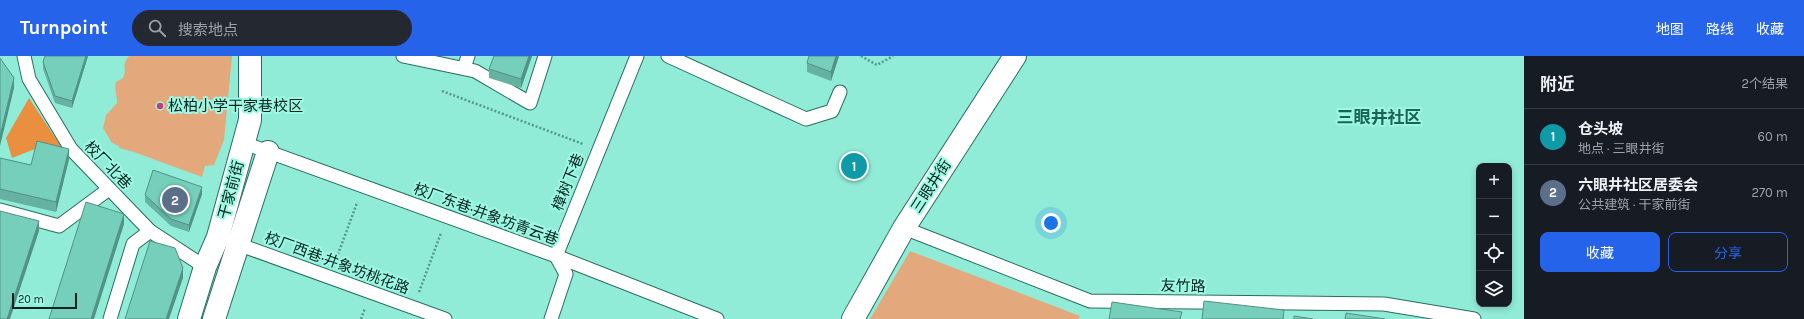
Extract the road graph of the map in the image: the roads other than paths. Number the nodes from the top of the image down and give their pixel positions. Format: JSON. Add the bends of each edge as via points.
{"nodes":[{"id":1,"x":24,"y":56,"type":"edge"},
{"id":2,"x":250,"y":56,"type":"edge"},
{"id":3,"x":404,"y":56,"type":"edge"},
{"id":4,"x":545,"y":56,"type":"edge"},
{"id":5,"x":637,"y":56,"type":"edge"},
{"id":6,"x":668,"y":56,"type":"edge"},
{"id":7,"x":1015,"y":56,"type":"edge"},
{"id":8,"x":466,"y":62,"type":"edge"},
{"id":9,"x":840,"y":92,"type":"dead end"},
{"id":10,"x":244,"y":143,"type":"junction"},
{"id":11,"x":268,"y":152,"type":"junction"},
{"id":12,"x":109,"y":188,"type":"junction"},
{"id":13,"x":0,"y":210,"type":"edge"},
{"id":14,"x":904,"y":228,"type":"junction"},
{"id":15,"x":150,"y":231,"type":"junction"},
{"id":16,"x":218,"y":237,"type":"junction"},
{"id":17,"x":238,"y":244,"type":"junction"},
{"id":18,"x":556,"y":256,"type":"junction"},
{"id":19,"x":205,"y":267,"type":"junction"},
{"id":20,"x":110,"y":319,"type":"edge"},
{"id":21,"x":189,"y":319,"type":"edge"},
{"id":22,"x":214,"y":319,"type":"edge"},
{"id":23,"x":445,"y":319,"type":"edge"},
{"id":24,"x":551,"y":319,"type":"edge"},
{"id":25,"x":717,"y":319,"type":"edge"},
{"id":26,"x":853,"y":319,"type":"edge"},
{"id":27,"x":1474,"y":319,"type":"edge"}],
"edges":[{"from":1,"to":12,"type":"lane","name":"校厂北巷","via":[[29,79],[70,149]]},
{"from":2,"to":10,"type":"street","name":"干家前街","via":[[250,120]]},
{"from":3,"to":8,"type":"lane"},
{"from":4,"to":8,"type":"lane","via":[[530,103],[474,71]]},
{"from":5,"to":18,"type":"lane","name":"樟树下巷"},
{"from":6,"to":9,"type":"lane","via":[[806,119],[832,111]]},
{"from":7,"to":14,"type":"street","name":"三眼井街"},
{"from":10,"to":11,"type":"lane","name":"校厂东巷·井象坊青云巷"},
{"from":10,"to":16,"type":"street","name":"干家前街"},
{"from":11,"to":17,"type":"street"},
{"from":11,"to":18,"type":"lane","name":"校厂东巷·井象坊青云巷"},
{"from":12,"to":13,"type":"lane","via":[[59,226]]},
{"from":12,"to":15,"type":"lane","name":"校厂北巷"},
{"from":14,"to":26,"type":"street","name":"三眼井街"},
{"from":14,"to":27,"type":"lane","name":"友竹路","via":[[1090,301],[1384,304]]},
{"from":15,"to":19,"type":"lane","name":"校厂北巷"},
{"from":15,"to":20,"type":"lane","via":[[134,244]]},
{"from":16,"to":17,"type":"lane","name":"校厂西巷·井象坊桃花路"},
{"from":16,"to":19,"type":"street","name":"干家前街"},
{"from":17,"to":22,"type":"street"},
{"from":17,"to":23,"type":"lane","name":"校厂西巷·井象坊桃花路"},
{"from":18,"to":24,"type":"lane","via":[[566,274]]},
{"from":18,"to":25,"type":"lane","name":"校厂东巷·井象坊青云巷"},
{"from":19,"to":21,"type":"street","name":"干家前街"}]}
